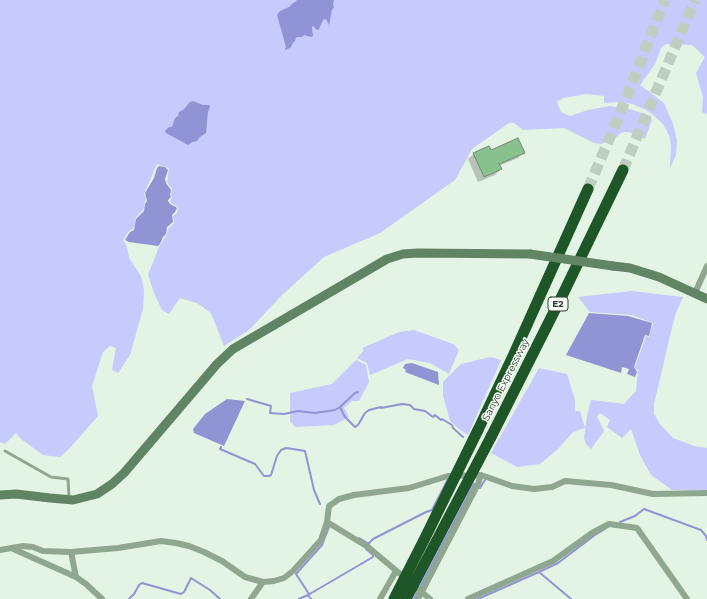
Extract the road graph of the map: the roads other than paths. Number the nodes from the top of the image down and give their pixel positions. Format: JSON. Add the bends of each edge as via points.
{"nodes":[{"id":1,"x":624,"y":170,"type":"tunnel mouth"},
{"id":2,"x":588,"y":189,"type":"tunnel mouth"},
{"id":3,"x":707,"y":266,"type":"edge"},
{"id":4,"x":694,"y":293,"type":"junction"},
{"id":5,"x":707,"y":299,"type":"edge"},
{"id":6,"x":5,"y":451,"type":"dead end"},
{"id":7,"x":481,"y":475,"type":"junction"},
{"id":8,"x":707,"y":493,"type":"edge"},
{"id":9,"x":0,"y":495,"type":"edge"},
{"id":10,"x":69,"y":499,"type":"junction"},
{"id":11,"x":327,"y":522,"type":"junction"},
{"id":12,"x":11,"y":548,"type":"junction"},
{"id":13,"x":0,"y":550,"type":"edge"},
{"id":14,"x":71,"y":552,"type":"junction"},
{"id":15,"x":396,"y":571,"type":"junction"},
{"id":16,"x":76,"y":577,"type":"junction"},
{"id":17,"x":263,"y":582,"type":"junction"},
{"id":18,"x":422,"y":592,"type":"junction"},
{"id":19,"x":102,"y":599,"type":"edge"},
{"id":20,"x":251,"y":599,"type":"edge"},
{"id":21,"x":380,"y":599,"type":"edge"},
{"id":22,"x":394,"y":599,"type":"edge"},
{"id":23,"x":406,"y":599,"type":"edge"},
{"id":24,"x":418,"y":599,"type":"edge"},
{"id":25,"x":430,"y":599,"type":"edge"},
{"id":26,"x":468,"y":599,"type":"edge"},
{"id":27,"x":687,"y":599,"type":"edge"}],
"edges":[{"from":1,"to":23,"type":"highway","name":"Sanyo Expressway","number":"E2","bridge":true,"via":[[491,437]]},
{"from":2,"to":22,"type":"highway","name":"Sanyo Expressway","number":"E2","bridge":true,"via":[[478,430]]},
{"from":3,"to":4,"type":"street"},
{"from":4,"to":5,"type":"street"},
{"from":4,"to":10,"type":"street","bridge":true,"via":[[659,277],[630,268],[530,254],[410,253],[395,256],[233,349],[112,484],[97,494]]},
{"from":6,"to":10,"type":"lane","via":[[51,477],[68,479]]},
{"from":7,"to":8,"type":"street","via":[[512,486],[534,489],[552,487],[565,481],[611,485],[652,494]]},
{"from":7,"to":11,"type":"street","via":[[448,476],[409,488],[339,499],[329,506]]},
{"from":7,"to":18,"type":"street"},
{"from":9,"to":10,"type":"street"},
{"from":11,"to":15,"type":"street","via":[[368,546]]},
{"from":11,"to":17,"type":"street","via":[[321,540],[293,571],[284,578]]},
{"from":12,"to":13,"type":"street"},
{"from":12,"to":14,"type":"street","via":[[23,546],[43,551]]},
{"from":12,"to":16,"type":"street"},
{"from":14,"to":16,"type":"street"},
{"from":14,"to":17,"type":"street","via":[[161,541],[176,543],[204,552],[245,577]]},
{"from":15,"to":18,"type":"street"},
{"from":15,"to":21,"type":"street"},
{"from":16,"to":19,"type":"street"},
{"from":17,"to":20,"type":"street"},
{"from":18,"to":24,"type":"street"},
{"from":18,"to":25,"type":"street"},
{"from":26,"to":27,"type":"street","via":[[552,562],[609,524],[637,528]]}]}
